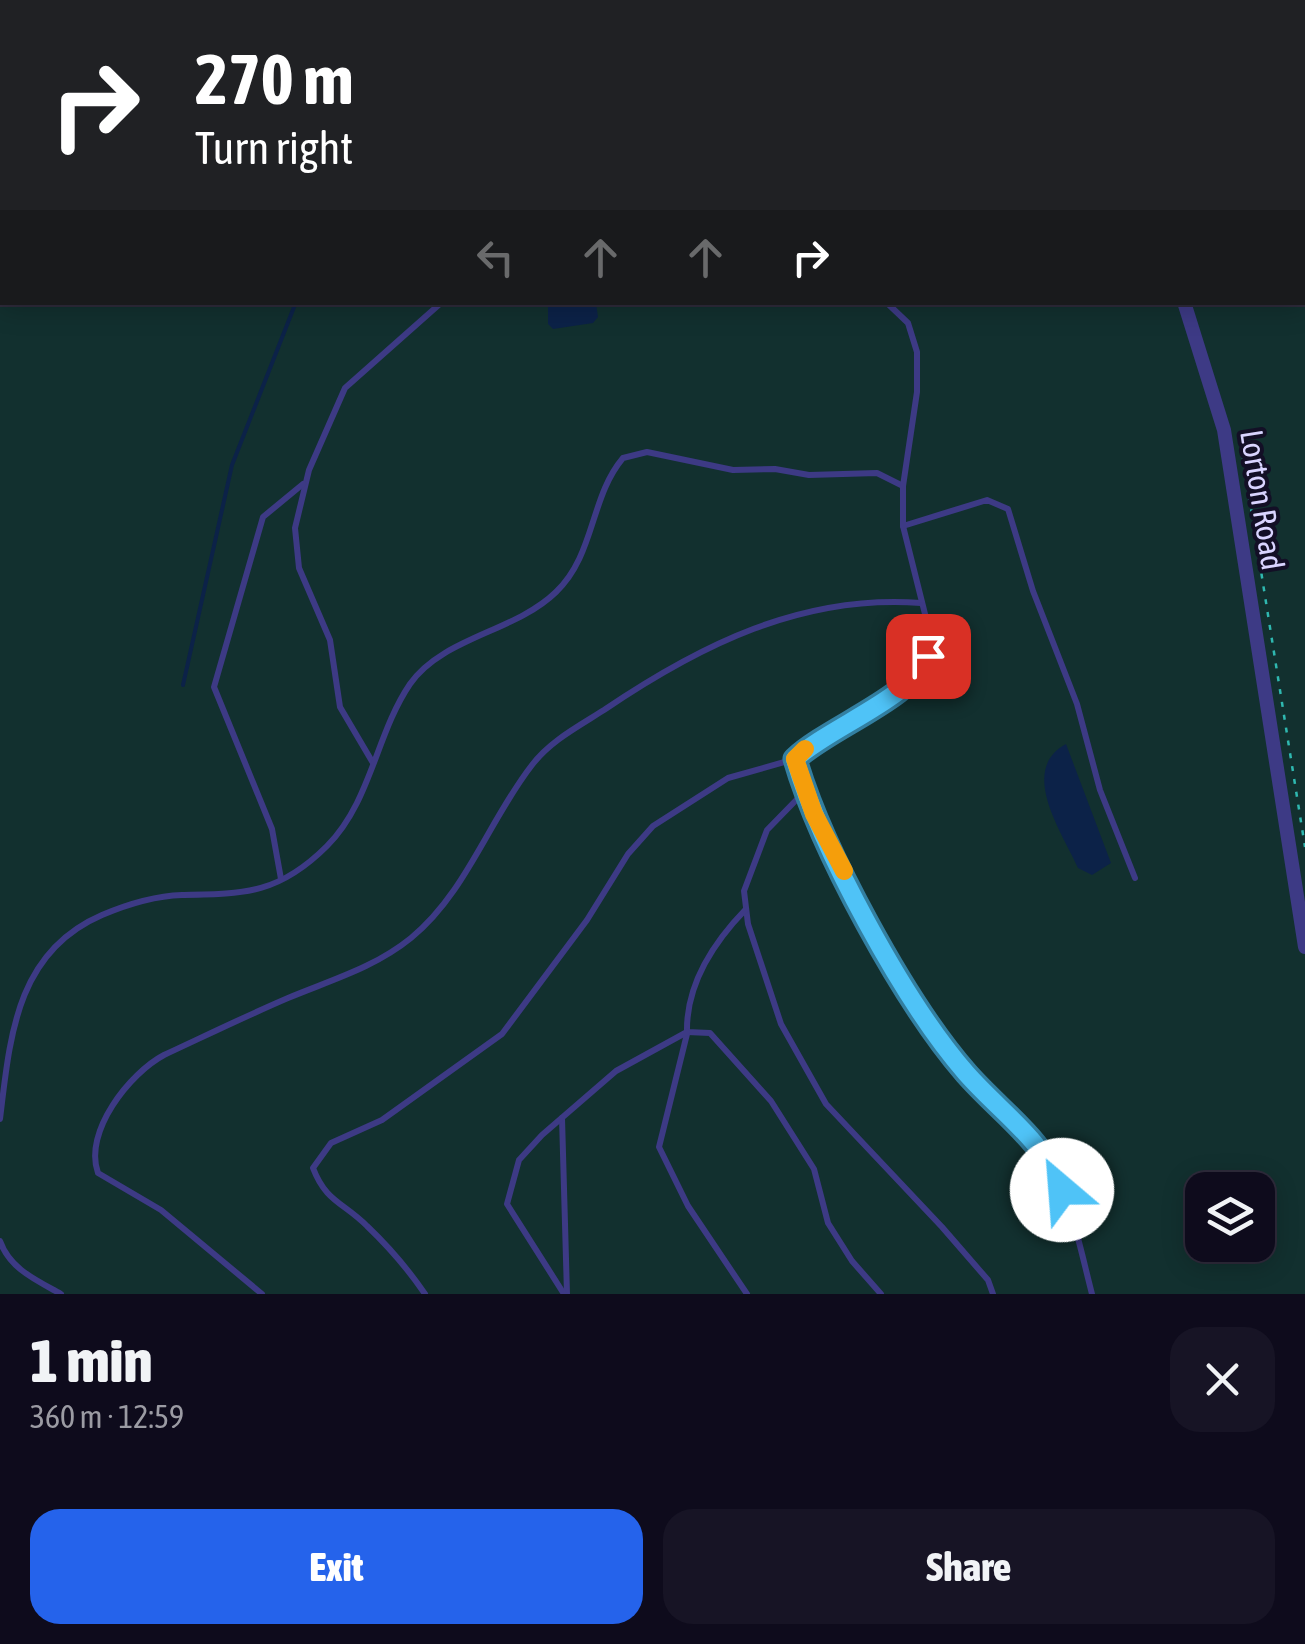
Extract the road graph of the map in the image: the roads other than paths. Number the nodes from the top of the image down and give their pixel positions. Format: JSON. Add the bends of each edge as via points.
{"nodes":[{"id":1,"x":439,"y":305,"type":"edge"},
{"id":2,"x":889,"y":305,"type":"edge"},
{"id":3,"x":1185,"y":305,"type":"edge"},
{"id":4,"x":304,"y":484,"type":"junction"},
{"id":5,"x":903,"y":486,"type":"junction"},
{"id":6,"x":903,"y":526,"type":"junction"},
{"id":7,"x":922,"y":604,"type":"junction"},
{"id":8,"x":795,"y":759,"type":"junction"},
{"id":9,"x":374,"y":764,"type":"junction"},
{"id":10,"x":805,"y":791,"type":"junction"},
{"id":11,"x":1135,"y":878,"type":"dead end"},
{"id":12,"x":281,"y":879,"type":"junction"},
{"id":13,"x":746,"y":909,"type":"junction"},
{"id":14,"x":1305,"y":947,"type":"edge"},
{"id":15,"x":687,"y":1032,"type":"junction"},
{"id":16,"x":0,"y":1050,"type":"edge"},
{"id":17,"x":8,"y":1058,"type":"junction"},
{"id":18,"x":562,"y":1118,"type":"junction"},
{"id":19,"x":0,"y":1119,"type":"edge"},
{"id":20,"x":0,"y":1241,"type":"edge"},
{"id":21,"x":737,"y":1281,"type":"junction"},
{"id":22,"x":60,"y":1294,"type":"edge"},
{"id":23,"x":262,"y":1294,"type":"edge"},
{"id":24,"x":425,"y":1294,"type":"edge"},
{"id":25,"x":566,"y":1294,"type":"edge"},
{"id":26,"x":736,"y":1294,"type":"edge"},
{"id":27,"x":748,"y":1294,"type":"edge"},
{"id":28,"x":881,"y":1294,"type":"edge"},
{"id":29,"x":993,"y":1294,"type":"edge"},
{"id":30,"x":1092,"y":1294,"type":"edge"}],
"edges":[{"from":1,"to":4,"type":"lane","via":[[345,388]]},
{"from":2,"to":5,"type":"lane","via":[[908,322],[917,352]]},
{"from":3,"to":14,"type":"street","name":"Lorton Road","via":[[1224,430]]},
{"from":4,"to":9,"type":"lane","via":[[295,528],[299,568],[330,640],[340,707]]},
{"from":4,"to":12,"type":"lane","via":[[263,517],[214,687],[272,829]]},
{"from":5,"to":6,"type":"lane"},
{"from":5,"to":9,"type":"lane","via":[[878,473],[733,470],[630,454],[612,474],[566,582],[529,614],[420,672]]},
{"from":6,"to":7,"type":"lane"},
{"from":6,"to":11,"type":"lane","via":[[987,500],[1008,510]]},
{"from":7,"to":8,"type":"lane","via":[[930,644],[918,676]]},
{"from":7,"to":23,"type":"lane","via":[[879,602],[801,613],[732,634],[676,664],[544,751],[442,907],[407,942],[353,973],[164,1055],[131,1080],[98,1142],[98,1173],[160,1210]]},
{"from":8,"to":10,"type":"lane"},
{"from":8,"to":24,"type":"lane","via":[[728,778],[653,826],[502,1034],[382,1120],[331,1144],[313,1168],[322,1193],[362,1221]]},
{"from":9,"to":12,"type":"lane","via":[[337,835]]},
{"from":10,"to":13,"type":"lane","via":[[767,830],[744,891]]},
{"from":10,"to":30,"type":"lane","via":[[918,1005],[966,1073],[1044,1152]]},
{"from":12,"to":17,"type":"lane","via":[[242,896],[144,900],[74,929],[29,979]]},
{"from":13,"to":15,"type":"lane","via":[[714,943],[687,1012]]},
{"from":13,"to":29,"type":"lane","via":[[781,1024],[826,1104],[954,1240]]},
{"from":15,"to":18,"type":"lane","via":[[616,1071]]},
{"from":15,"to":21,"type":"lane","via":[[659,1147]]},
{"from":15,"to":28,"type":"lane","via":[[710,1033],[771,1101],[814,1168],[828,1223]]},
{"from":16,"to":17,"type":"lane"},
{"from":17,"to":19,"type":"lane"},
{"from":18,"to":25,"type":"lane"},
{"from":18,"to":25,"type":"lane","via":[[519,1160],[508,1204]]},
{"from":20,"to":22,"type":"lane","via":[[22,1273]]},
{"from":21,"to":26,"type":"lane"},
{"from":21,"to":27,"type":"lane"}]}
